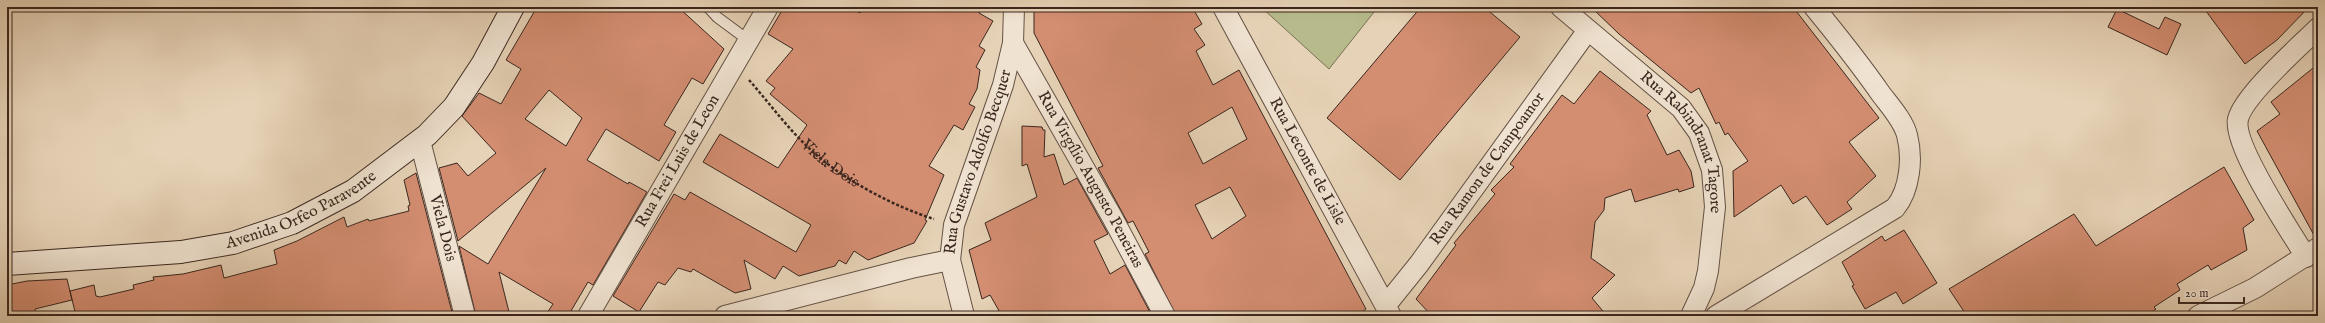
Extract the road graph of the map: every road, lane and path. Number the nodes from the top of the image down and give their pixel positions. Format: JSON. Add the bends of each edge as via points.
{"nodes":[{"id":1,"x":513,"y":7,"type":"edge"},
{"id":2,"x":708,"y":7,"type":"edge"},
{"id":3,"x":768,"y":7,"type":"edge"},
{"id":4,"x":1014,"y":7,"type":"edge"},
{"id":5,"x":1223,"y":7,"type":"edge"},
{"id":6,"x":1561,"y":7,"type":"edge"},
{"id":7,"x":1814,"y":7,"type":"edge"},
{"id":8,"x":2318,"y":28,"type":"edge"},
{"id":9,"x":1588,"y":30,"type":"junction"},
{"id":10,"x":748,"y":40,"type":"junction"},
{"id":11,"x":1014,"y":43,"type":"junction"},
{"id":12,"x":734,"y":64,"type":"junction"},
{"id":13,"x":420,"y":141,"type":"junction"},
{"id":14,"x":954,"y":225,"type":"junction"},
{"id":15,"x":2312,"y":252,"type":"edge"},
{"id":16,"x":950,"y":260,"type":"junction"},
{"id":17,"x":7,"y":264,"type":"edge"},
{"id":18,"x":1388,"y":311,"type":"edge"},
{"id":19,"x":465,"y":316,"type":"edge"},
{"id":20,"x":588,"y":316,"type":"edge"},
{"id":21,"x":725,"y":316,"type":"edge"},
{"id":22,"x":964,"y":316,"type":"edge"},
{"id":23,"x":1165,"y":316,"type":"edge"},
{"id":24,"x":1691,"y":316,"type":"edge"},
{"id":25,"x":1716,"y":316,"type":"edge"},
{"id":26,"x":2198,"y":316,"type":"edge"}],
"edges":[{"from":1,"to":13,"type":"main road","name":"Avenida Orfeo Paravente","via":[[483,63],[454,107]]},
{"from":2,"to":10,"type":"lane","via":[[716,17]]},
{"from":3,"to":10,"type":"street","name":"Rua Frei Luis de Leon"},
{"from":4,"to":11,"type":"street","name":"Rua Gustavo Adolfo Becquer"},
{"from":5,"to":18,"type":"street","name":"Rua Leconte de Lisle"},
{"from":6,"to":9,"type":"street","name":"Rua Rabindranat Tagore"},
{"from":7,"to":25,"type":"street","via":[[1899,118],[1910,153],[1903,196],[1895,208]]},
{"from":8,"to":15,"type":"street","via":[[2246,102],[2238,120],[2244,148],[2275,207]]},
{"from":9,"to":18,"type":"street","name":"Rua Ramon de Campoamor"},
{"from":9,"to":24,"type":"street","name":"Rua Rabindranat Tagore","via":[[1682,108],[1692,121],[1704,147],[1712,170],[1715,207],[1708,271],[1704,288]]},
{"from":10,"to":12,"type":"street","name":"Rua Frei Luis de Leon"},
{"from":11,"to":14,"type":"street","name":"Rua Gustavo Adolfo Becquer","via":[[995,114]]},
{"from":11,"to":23,"type":"street","name":"Rua Virgílio Augusto Peneiras"},
{"from":12,"to":14,"type":"path","name":"Viela Dois","via":[[810,150],[838,172],[925,216]]},
{"from":12,"to":20,"type":"street","name":"Rua Frei Luis de Leon"},
{"from":13,"to":17,"type":"main road","name":"Avenida Orfeo Paravente","via":[[353,191],[292,223],[233,243],[181,252]]},
{"from":13,"to":19,"type":"street","name":"Viela Dois"},
{"from":14,"to":16,"type":"street","name":"Rua Gustavo Adolfo Becquer"},
{"from":15,"to":26,"type":"street","via":[[2255,288]]},
{"from":16,"to":21,"type":"street"},
{"from":16,"to":22,"type":"street","name":"Rua Gustavo Adolfo Becquer"}]}
